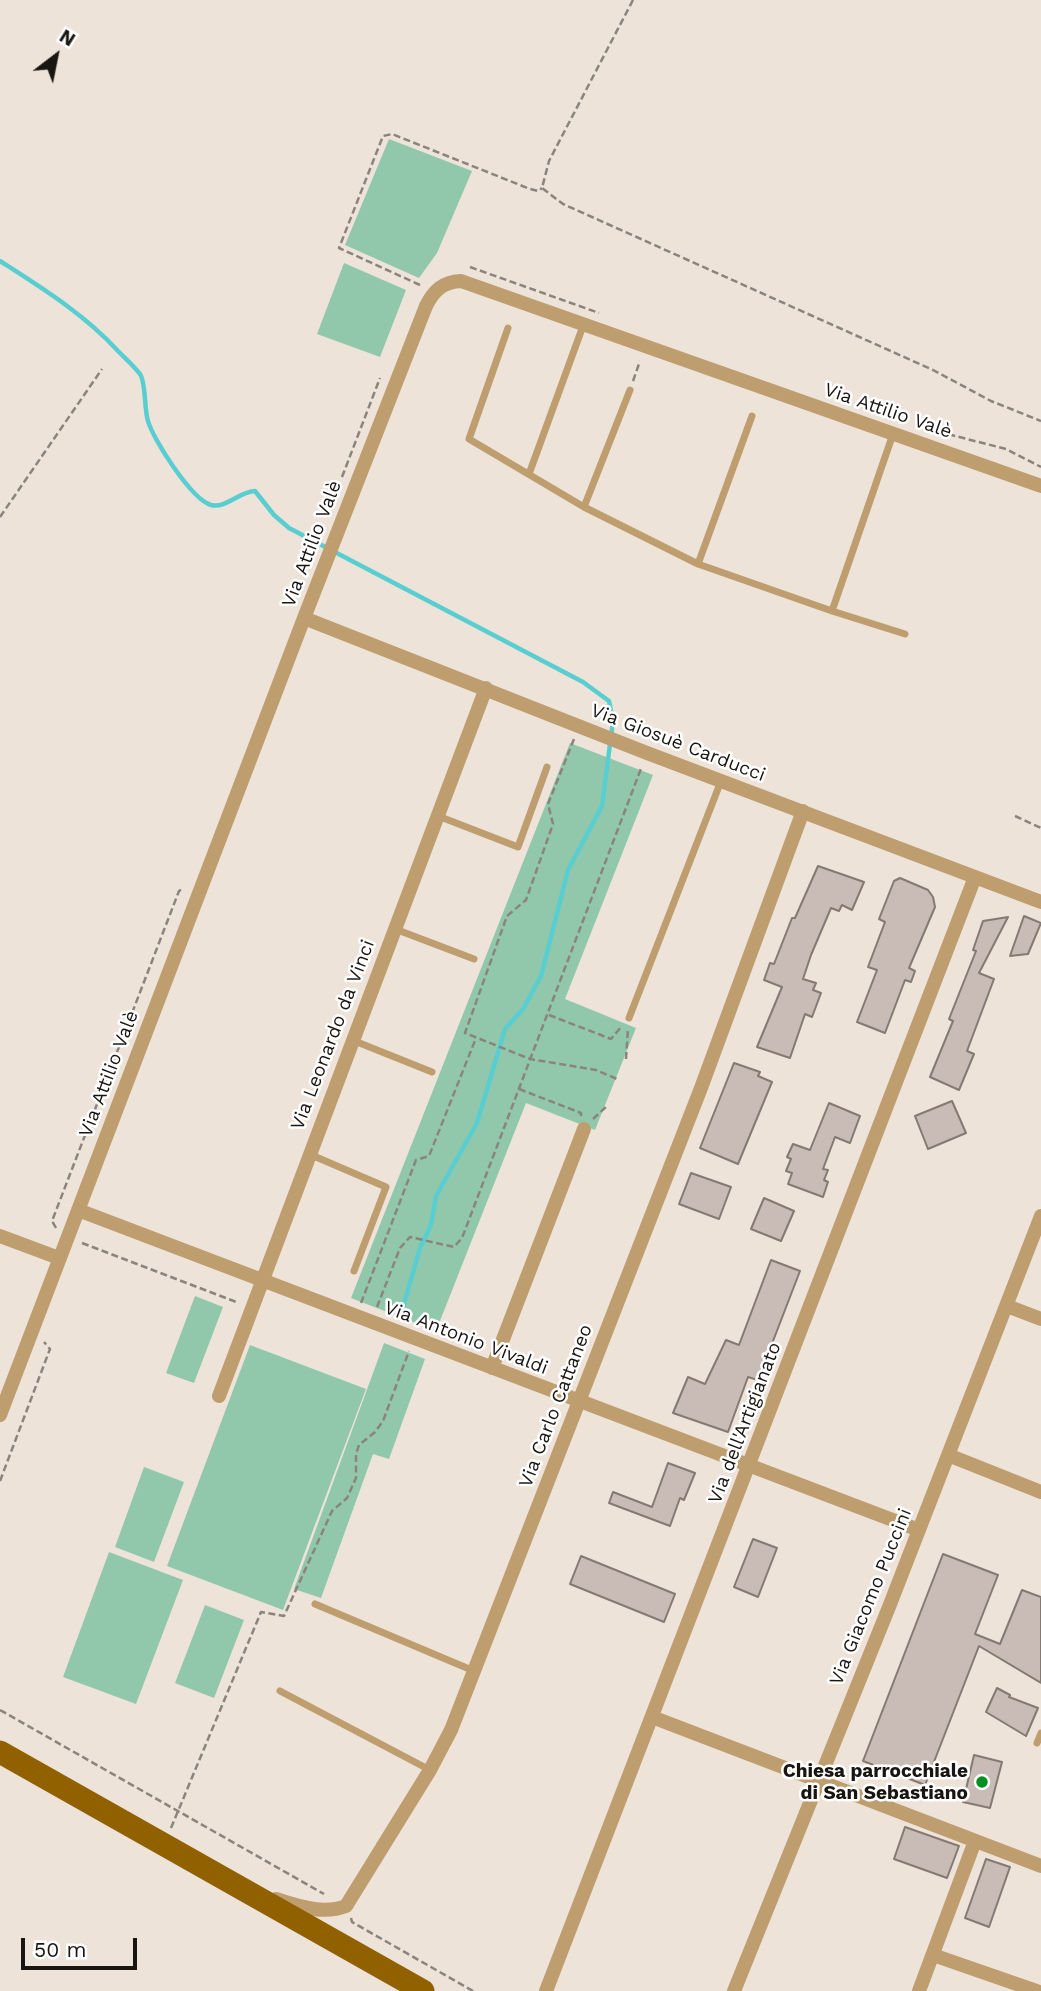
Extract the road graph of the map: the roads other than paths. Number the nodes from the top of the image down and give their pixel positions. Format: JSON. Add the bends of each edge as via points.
{"nodes":[{"id":1,"x":583,"y":326,"type":"junction"},
{"id":2,"x":508,"y":328,"type":"dead end"},
{"id":3,"x":630,"y":390,"type":"road end"},
{"id":4,"x":752,"y":416,"type":"dead end"},
{"id":5,"x":893,"y":433,"type":"junction"},
{"id":6,"x":529,"y":474,"type":"junction"},
{"id":7,"x":1041,"y":486,"type":"edge"},
{"id":8,"x":584,"y":507,"type":"junction"},
{"id":9,"x":698,"y":564,"type":"junction"},
{"id":10,"x":832,"y":611,"type":"junction"},
{"id":11,"x":303,"y":618,"type":"junction"},
{"id":12,"x":905,"y":634,"type":"dead end"},
{"id":13,"x":486,"y":688,"type":"junction"},
{"id":14,"x":547,"y":767,"type":"dead end"},
{"id":15,"x":721,"y":780,"type":"junction"},
{"id":16,"x":803,"y":811,"type":"junction"},
{"id":17,"x":438,"y":816,"type":"junction"},
{"id":18,"x":975,"y":877,"type":"junction"},
{"id":19,"x":1041,"y":902,"type":"edge"},
{"id":20,"x":394,"y":928,"type":"junction"},
{"id":21,"x":474,"y":959,"type":"dead end"},
{"id":22,"x":629,"y":1018,"type":"road end"},
{"id":23,"x":352,"y":1040,"type":"junction"},
{"id":24,"x":432,"y":1072,"type":"dead end"},
{"id":25,"x":584,"y":1129,"type":"road end"},
{"id":26,"x":309,"y":1154,"type":"junction"},
{"id":27,"x":78,"y":1210,"type":"junction"},
{"id":28,"x":1041,"y":1216,"type":"edge"},
{"id":29,"x":0,"y":1236,"type":"edge"},
{"id":30,"x":59,"y":1258,"type":"junction"},
{"id":31,"x":354,"y":1271,"type":"dead end"},
{"id":32,"x":261,"y":1280,"type":"junction"},
{"id":33,"x":1007,"y":1306,"type":"junction"},
{"id":34,"x":1041,"y":1319,"type":"edge"},
{"id":35,"x":492,"y":1368,"type":"junction"},
{"id":36,"x":219,"y":1396,"type":"dead end"},
{"id":37,"x":578,"y":1401,"type":"junction"},
{"id":38,"x":0,"y":1415,"type":"edge"},
{"id":39,"x":948,"y":1455,"type":"junction"},
{"id":40,"x":750,"y":1466,"type":"junction"},
{"id":41,"x":1041,"y":1492,"type":"edge"},
{"id":42,"x":919,"y":1530,"type":"junction"},
{"id":43,"x":315,"y":1604,"type":"dead end"},
{"id":44,"x":475,"y":1672,"type":"junction"},
{"id":45,"x":280,"y":1691,"type":"dead end"},
{"id":46,"x":652,"y":1717,"type":"junction"},
{"id":47,"x":1041,"y":1733,"type":"edge"},
{"id":48,"x":1037,"y":1742,"type":"dead end"},
{"id":49,"x":1,"y":1752,"type":"edge"},
{"id":50,"x":430,"y":1769,"type":"junction"},
{"id":51,"x":818,"y":1782,"type":"junction"},
{"id":52,"x":975,"y":1841,"type":"junction"},
{"id":53,"x":1041,"y":1866,"type":"edge"},
{"id":54,"x":251,"y":1892,"type":"junction"},
{"id":55,"x":933,"y":1955,"type":"junction"},
{"id":56,"x":548,"y":1988,"type":"edge"},
{"id":57,"x":423,"y":1991,"type":"edge"},
{"id":58,"x":734,"y":1991,"type":"edge"},
{"id":59,"x":919,"y":1991,"type":"edge"},
{"id":60,"x":1037,"y":1991,"type":"edge"}],
"edges":[{"from":1,"to":5,"type":"street","name":"Via Attilio Valè"},
{"from":1,"to":6,"type":"lane"},
{"from":1,"to":11,"type":"street","name":"Via Attilio Valè","via":[[461,281],[438,288],[426,306]]},
{"from":2,"to":6,"type":"lane","via":[[469,439]]},
{"from":3,"to":8,"type":"lane"},
{"from":4,"to":9,"type":"lane"},
{"from":5,"to":7,"type":"street","name":"Via Attilio Valè"},
{"from":5,"to":10,"type":"lane"},
{"from":6,"to":8,"type":"lane"},
{"from":8,"to":9,"type":"lane"},
{"from":9,"to":10,"type":"lane"},
{"from":10,"to":12,"type":"lane"},
{"from":11,"to":13,"type":"street","name":"Via Giosuè Carducci"},
{"from":11,"to":27,"type":"street","name":"Via Attilio Valè"},
{"from":13,"to":15,"type":"street","name":"Via Giosuè Carducci"},
{"from":13,"to":17,"type":"street","name":"Via Leonardo da Vinci"},
{"from":14,"to":17,"type":"lane","via":[[518,846]]},
{"from":15,"to":16,"type":"street","name":"Via Giosuè Carducci"},
{"from":15,"to":22,"type":"lane"},
{"from":16,"to":18,"type":"street","name":"Via Giosuè Carducci"},
{"from":16,"to":37,"type":"street","name":"Via Carlo Cattaneo"},
{"from":17,"to":20,"type":"street","name":"Via Leonardo da Vinci"},
{"from":18,"to":19,"type":"street","name":"Via Giosuè Carducci"},
{"from":18,"to":40,"type":"street","name":"Via dell'Artigianato"},
{"from":20,"to":21,"type":"lane"},
{"from":20,"to":23,"type":"street","name":"Via Leonardo da Vinci"},
{"from":23,"to":24,"type":"lane"},
{"from":23,"to":26,"type":"street","name":"Via Leonardo da Vinci"},
{"from":25,"to":35,"type":"street"},
{"from":26,"to":31,"type":"lane","via":[[386,1187]]},
{"from":26,"to":32,"type":"street","name":"Via Leonardo da Vinci"},
{"from":27,"to":30,"type":"street","name":"Via Attilio Valè"},
{"from":27,"to":32,"type":"street","name":"Via Antonio Vivaldi"},
{"from":28,"to":33,"type":"street","name":"Via Giacomo Puccini"},
{"from":29,"to":30,"type":"street"},
{"from":30,"to":38,"type":"street","name":"Via Attilio Valè"},
{"from":32,"to":35,"type":"street","name":"Via Antonio Vivaldi"},
{"from":32,"to":36,"type":"street","name":"Via Leonardo da Vinci"},
{"from":33,"to":34,"type":"street"},
{"from":33,"to":39,"type":"street","name":"Via Giacomo Puccini"},
{"from":35,"to":37,"type":"street","name":"Via Antonio Vivaldi"},
{"from":37,"to":40,"type":"street","name":"Via Antonio Vivaldi"},
{"from":37,"to":44,"type":"street","name":"Via Carlo Cattaneo"},
{"from":39,"to":41,"type":"street"},
{"from":39,"to":42,"type":"street","name":"Via Giacomo Puccini"},
{"from":40,"to":42,"type":"street","name":"Via Antonio Vivaldi"},
{"from":40,"to":46,"type":"street","name":"Via dell'Artigianato"},
{"from":42,"to":51,"type":"street","name":"Via Giacomo Puccini"},
{"from":43,"to":44,"type":"lane"},
{"from":44,"to":50,"type":"street","name":"Via Carlo Cattaneo"},
{"from":45,"to":50,"type":"lane"},
{"from":46,"to":51,"type":"street"},
{"from":46,"to":56,"type":"street","name":"Via dell'Artigianato"},
{"from":47,"to":48,"type":"lane"},
{"from":49,"to":54,"type":"main road"},
{"from":50,"to":54,"type":"street","name":"Via Carlo Cattaneo","via":[[346,1906],[318,1910]]},
{"from":51,"to":52,"type":"street"},
{"from":51,"to":58,"type":"street","name":"Via Giacomo Puccini"},
{"from":52,"to":53,"type":"street"},
{"from":52,"to":55,"type":"street"},
{"from":54,"to":57,"type":"main road"},
{"from":55,"to":59,"type":"street"},
{"from":55,"to":60,"type":"street"}]}
